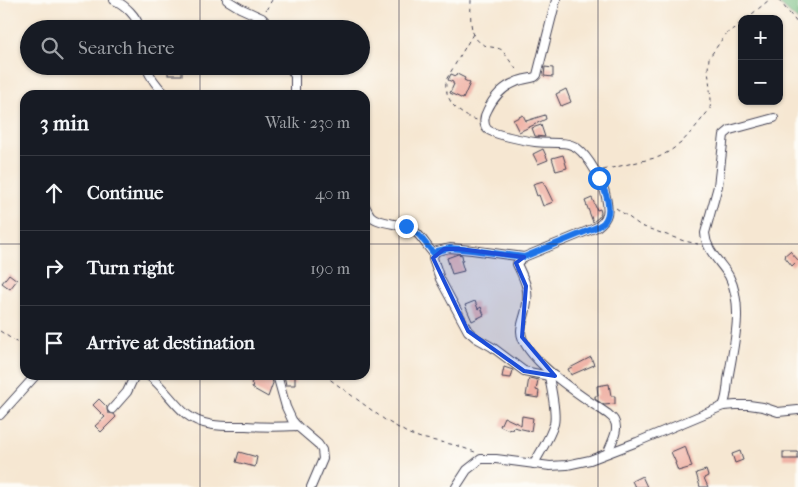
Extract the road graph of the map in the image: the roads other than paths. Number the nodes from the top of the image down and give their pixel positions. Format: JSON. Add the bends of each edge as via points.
{"nodes":[{"id":1,"x":114,"y":0,"type":"edge"},
{"id":2,"x":227,"y":0,"type":"edge"},
{"id":3,"x":556,"y":0,"type":"edge"},
{"id":4,"x":137,"y":20,"type":"edge"},
{"id":5,"x":264,"y":20,"type":"edge"},
{"id":6,"x":150,"y":75,"type":"edge"},
{"id":7,"x":294,"y":75,"type":"edge"},
{"id":8,"x":161,"y":90,"type":"edge"},
{"id":9,"x":295,"y":90,"type":"edge"},
{"id":10,"x":774,"y":118,"type":"dead end"},
{"id":11,"x":370,"y":214,"type":"edge"},
{"id":12,"x":434,"y":254,"type":"junction"},
{"id":13,"x":524,"y":257,"type":"junction"},
{"id":14,"x":552,"y":376,"type":"junction"},
{"id":15,"x":32,"y":380,"type":"edge"},
{"id":16,"x":133,"y":380,"type":"edge"},
{"id":17,"x":154,"y":380,"type":"edge"},
{"id":18,"x":278,"y":380,"type":"edge"},
{"id":19,"x":723,"y":406,"type":"junction"},
{"id":20,"x":112,"y":409,"type":"dead end"},
{"id":21,"x":798,"y":410,"type":"edge"},
{"id":22,"x":0,"y":415,"type":"edge"},
{"id":23,"x":297,"y":426,"type":"junction"},
{"id":24,"x":608,"y":452,"type":"junction"},
{"id":25,"x":534,"y":464,"type":"junction"},
{"id":26,"x":311,"y":487,"type":"edge"},
{"id":27,"x":456,"y":487,"type":"edge"}],
"edges":[{"from":1,"to":4,"type":"street"},
{"from":2,"to":5,"type":"street"},
{"from":3,"to":13,"type":"street","via":[[537,75],[504,88],[493,100],[484,121],[493,133],[576,147],[605,190],[608,212],[605,221],[597,227]]},
{"from":6,"to":8,"type":"street"},
{"from":7,"to":9,"type":"street"},
{"from":10,"to":19,"type":"street","via":[[730,130],[724,135],[718,186],[705,233],[708,246],[732,283],[736,300],[737,330]]},
{"from":11,"to":12,"type":"street","via":[[377,220],[406,226],[414,231]]},
{"from":12,"to":13,"type":"street","via":[[450,248]]},
{"from":12,"to":14,"type":"street","via":[[440,279],[468,331],[524,371]]},
{"from":13,"to":14,"type":"street","via":[[517,264],[526,286],[527,306],[522,337],[524,345]]},
{"from":14,"to":24,"type":"street","via":[[614,421],[616,428]]},
{"from":14,"to":25,"type":"street","via":[[554,424]]},
{"from":15,"to":22,"type":"street"},
{"from":16,"to":20,"type":"street"},
{"from":17,"to":23,"type":"street","via":[[176,405],[202,423],[217,426]]},
{"from":18,"to":23,"type":"street","via":[[286,407]]},
{"from":19,"to":21,"type":"street","via":[[749,405],[778,412]]},
{"from":19,"to":24,"type":"street"},
{"from":23,"to":26,"type":"street","via":[[322,450],[323,459]]},
{"from":24,"to":25,"type":"street","via":[[567,465]]},
{"from":25,"to":27,"type":"street","via":[[481,459],[467,470]]}]}
